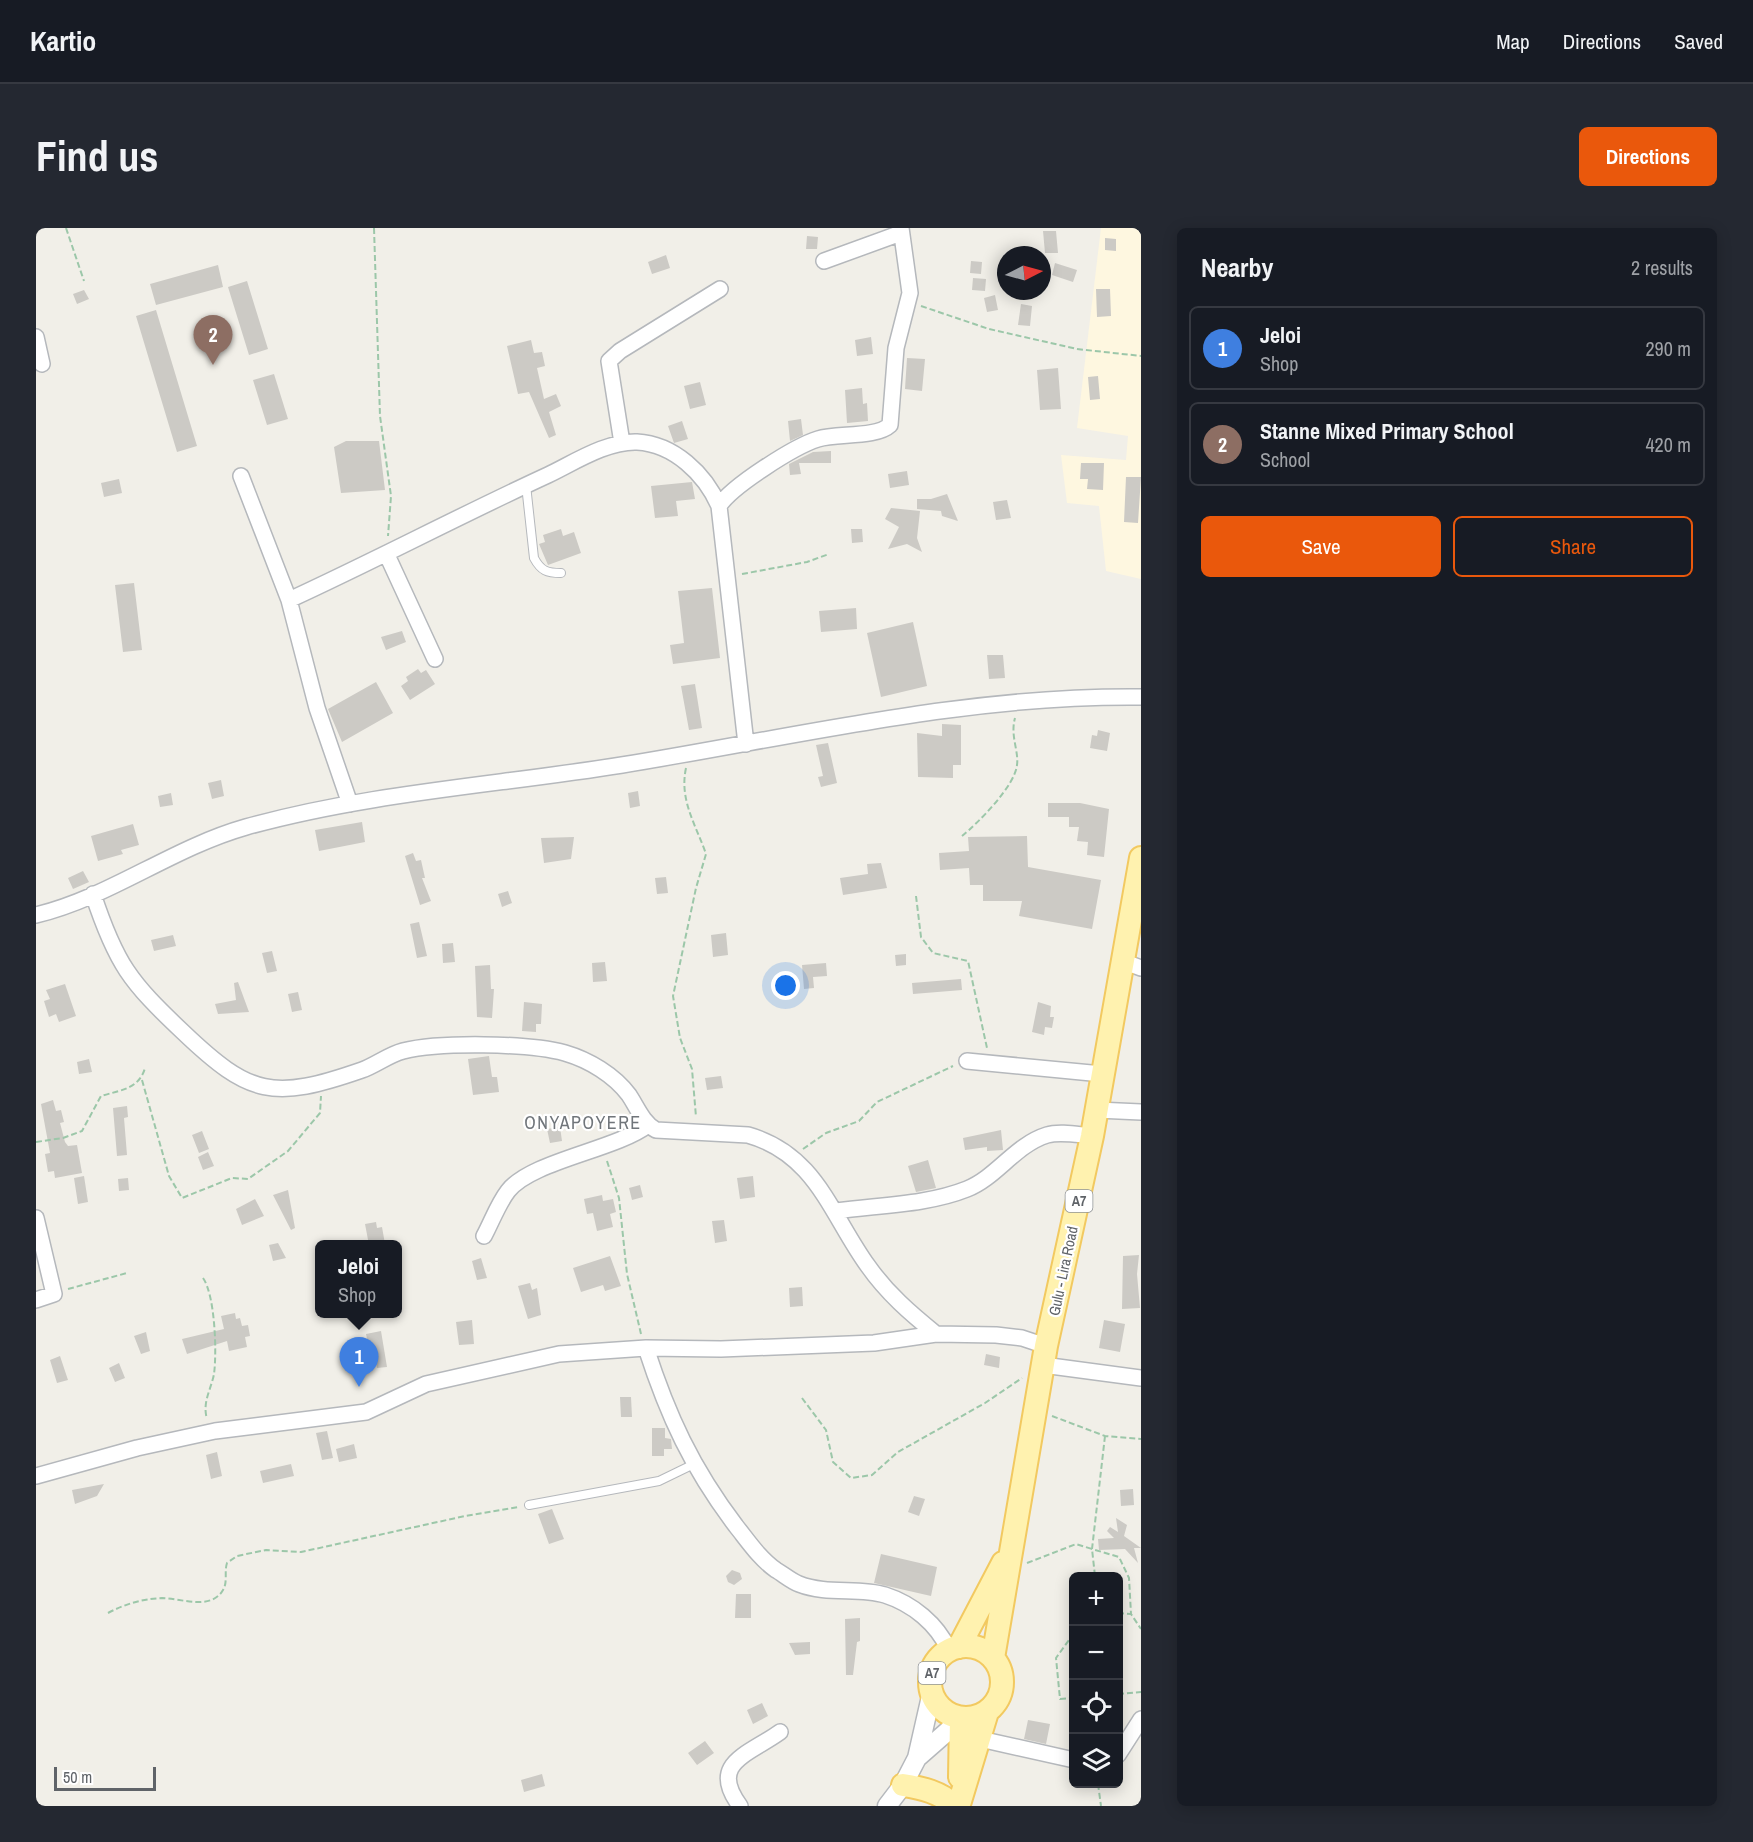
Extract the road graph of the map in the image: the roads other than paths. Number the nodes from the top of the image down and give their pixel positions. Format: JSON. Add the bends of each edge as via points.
{"nodes":[{"id":1,"x":901,"y":231,"type":"edge"},
{"id":2,"x":824,"y":261,"type":"dead end"},
{"id":3,"x":720,"y":289,"type":"dead end"},
{"id":4,"x":36,"y":337,"type":"edge"},
{"id":5,"x":42,"y":364,"type":"dead end"},
{"id":6,"x":622,"y":443,"type":"junction"},
{"id":7,"x":241,"y":476,"type":"dead end"},
{"id":8,"x":526,"y":485,"type":"junction"},
{"id":9,"x":719,"y":506,"type":"junction"},
{"id":10,"x":387,"y":555,"type":"junction"},
{"id":11,"x":561,"y":573,"type":"dead end"},
{"id":12,"x":289,"y":600,"type":"junction"},
{"id":13,"x":435,"y":659,"type":"dead end"},
{"id":14,"x":1141,"y":697,"type":"edge"},
{"id":15,"x":746,"y":744,"type":"junction"},
{"id":16,"x":350,"y":804,"type":"junction"},
{"id":17,"x":1141,"y":858,"type":"edge"},
{"id":18,"x":93,"y":894,"type":"junction"},
{"id":19,"x":36,"y":915,"type":"edge"},
{"id":20,"x":1132,"y":964,"type":"edge"},
{"id":21,"x":967,"y":1061,"type":"road end"},
{"id":22,"x":1102,"y":1074,"type":"junction"},
{"id":23,"x":1097,"y":1110,"type":"junction"},
{"id":24,"x":1141,"y":1113,"type":"edge"},
{"id":25,"x":648,"y":1125,"type":"junction"},
{"id":26,"x":1092,"y":1136,"type":"junction"},
{"id":27,"x":836,"y":1211,"type":"junction"},
{"id":28,"x":36,"y":1218,"type":"edge"},
{"id":29,"x":484,"y":1236,"type":"dead end"},
{"id":30,"x":36,"y":1300,"type":"edge"},
{"id":31,"x":936,"y":1334,"type":"junction"},
{"id":32,"x":646,"y":1348,"type":"junction"},
{"id":33,"x":1044,"y":1361,"type":"junction"},
{"id":34,"x":1141,"y":1378,"type":"edge"},
{"id":35,"x":694,"y":1464,"type":"junction"},
{"id":36,"x":36,"y":1476,"type":"edge"},
{"id":37,"x":529,"y":1505,"type":"road end"},
{"id":38,"x":1013,"y":1543,"type":"junction"},
{"id":39,"x":954,"y":1649,"type":"junction"},
{"id":40,"x":993,"y":1658,"type":"junction"},
{"id":41,"x":932,"y":1692,"type":"junction"},
{"id":42,"x":987,"y":1712,"type":"junction"},
{"id":43,"x":959,"y":1718,"type":"junction"},
{"id":44,"x":1141,"y":1719,"type":"edge"},
{"id":45,"x":780,"y":1732,"type":"dead end"},
{"id":46,"x":980,"y":1739,"type":"junction"},
{"id":47,"x":1123,"y":1748,"type":"edge"},
{"id":48,"x":917,"y":1758,"type":"junction"},
{"id":49,"x":1069,"y":1759,"type":"edge"},
{"id":50,"x":903,"y":1785,"type":"junction"},
{"id":51,"x":958,"y":1804,"type":"edge"},
{"id":52,"x":740,"y":1806,"type":"edge"},
{"id":53,"x":887,"y":1806,"type":"edge"}],
"edges":[{"from":1,"to":2,"type":"street"},
{"from":1,"to":9,"type":"street","via":[[910,302],[896,348],[888,427],[810,442],[738,486]]},
{"from":3,"to":6,"type":"street","via":[[609,361]]},
{"from":4,"to":5,"type":"street"},
{"from":6,"to":8,"type":"street"},
{"from":6,"to":9,"type":"street","via":[[664,448],[689,464]]},
{"from":7,"to":12,"type":"street"},
{"from":8,"to":10,"type":"street"},
{"from":8,"to":11,"type":"lane","via":[[534,558],[539,568]]},
{"from":9,"to":15,"type":"street"},
{"from":10,"to":12,"type":"street"},
{"from":10,"to":13,"type":"street"},
{"from":12,"to":16,"type":"street","via":[[317,708]]},
{"from":14,"to":15,"type":"street","via":[[1019,700],[877,719]]},
{"from":15,"to":16,"type":"street"},
{"from":16,"to":18,"type":"street","via":[[206,841]]},
{"from":17,"to":20,"type":"main road","name":"Gulu - Lira Road","number":"A7"},
{"from":18,"to":19,"type":"street"},
{"from":18,"to":25,"type":"street","via":[[107,938],[135,986],[209,1057],[254,1086],[269,1089],[312,1084],[364,1070],[404,1051],[469,1046],[542,1048],[586,1061],[615,1080]]},
{"from":20,"to":22,"type":"main road","name":"Gulu - Lira Road","number":"A7"},
{"from":21,"to":22,"type":"street"},
{"from":22,"to":23,"type":"main road","name":"Gulu - Lira Road","number":"A7"},
{"from":23,"to":24,"type":"street"},
{"from":23,"to":26,"type":"main road","name":"Gulu - Lira Road","number":"A7"},
{"from":25,"to":27,"type":"street","via":[[661,1131],[754,1136],[792,1158],[812,1176]]},
{"from":25,"to":29,"type":"street","via":[[518,1181],[501,1201]]},
{"from":26,"to":27,"type":"street","via":[[1048,1134],[1016,1154],[988,1179],[943,1197]]},
{"from":26,"to":33,"type":"main road","name":"Gulu - Lira Road","number":"A7"},
{"from":27,"to":31,"type":"street","via":[[867,1265],[889,1293]]},
{"from":28,"to":30,"type":"street","via":[[54,1294]]},
{"from":31,"to":32,"type":"street","via":[[874,1343],[721,1350]]},
{"from":31,"to":33,"type":"street","via":[[1022,1338]]},
{"from":32,"to":35,"type":"street","via":[[675,1428]]},
{"from":32,"to":36,"type":"street","via":[[559,1354],[496,1366],[426,1384],[378,1408],[347,1416],[215,1431]]},
{"from":33,"to":34,"type":"street"},
{"from":33,"to":38,"type":"main road","name":"Gulu - Lira Road","number":"A7"},
{"from":35,"to":37,"type":"lane","via":[[659,1481]]},
{"from":35,"to":39,"type":"street","via":[[752,1547],[773,1568],[799,1584],[834,1592],[884,1595],[913,1608]]},
{"from":38,"to":39,"type":"main road","number":"A7"},
{"from":38,"to":40,"type":"main road","number":"A7"},
{"from":39,"to":40,"type":"main road","number":"A7","via":[[977,1647]]},
{"from":39,"to":41,"type":"main road","number":"A7","via":[[933,1668]]},
{"from":40,"to":42,"type":"main road","number":"A7","via":[[1000,1668],[1001,1692]]},
{"from":41,"to":43,"type":"main road","number":"A7","via":[[937,1704]]},
{"from":41,"to":48,"type":"street"},
{"from":42,"to":43,"type":"main road"},
{"from":42,"to":46,"type":"main road","number":"A7"},
{"from":43,"to":48,"type":"street"},
{"from":43,"to":51,"type":"main road"},
{"from":44,"to":47,"type":"street"},
{"from":45,"to":52,"type":"street","via":[[731,1766],[726,1778],[728,1789]]},
{"from":46,"to":49,"type":"street"},
{"from":46,"to":51,"type":"main road","number":"A7"},
{"from":48,"to":50,"type":"street"},
{"from":50,"to":51,"type":"main road","via":[[922,1788]]},
{"from":50,"to":53,"type":"street"}]}
